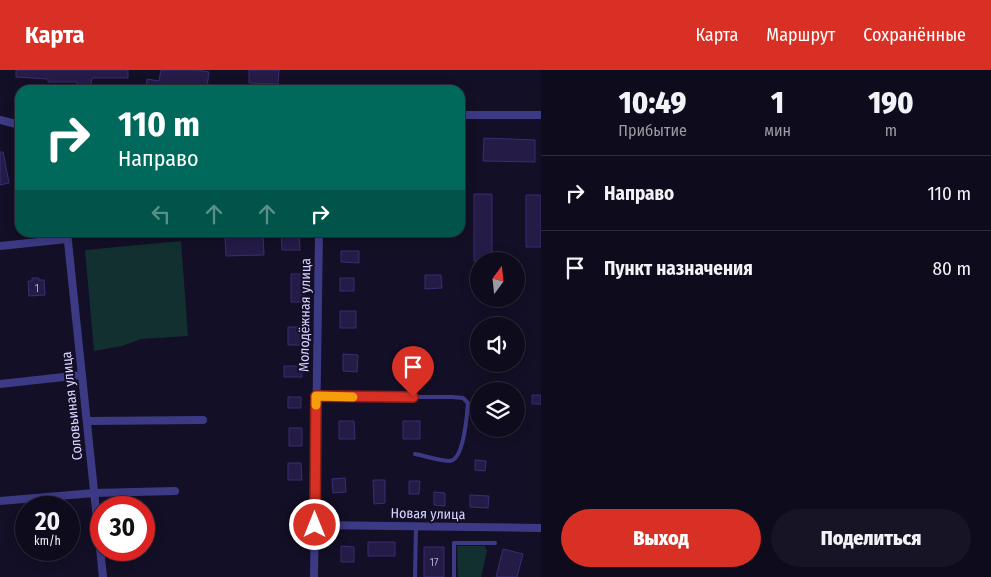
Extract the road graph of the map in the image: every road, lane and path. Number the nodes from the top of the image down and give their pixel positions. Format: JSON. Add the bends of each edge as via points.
{"nodes":[{"id":1,"x":465,"y":115,"type":"edge"},
{"id":2,"x":541,"y":115,"type":"edge"},
{"id":3,"x":0,"y":120,"type":"edge"},
{"id":4,"x":15,"y":124,"type":"edge"},
{"id":5,"x":60,"y":237,"type":"edge"},
{"id":6,"x":67,"y":237,"type":"edge"},
{"id":7,"x":319,"y":237,"type":"edge"},
{"id":8,"x":0,"y":246,"type":"edge"},
{"id":9,"x":82,"y":376,"type":"junction"},
{"id":10,"x":0,"y":384,"type":"edge"},
{"id":11,"x":316,"y":396,"type":"junction"},
{"id":12,"x":203,"y":420,"type":"dead end"},
{"id":13,"x":87,"y":421,"type":"junction"},
{"id":14,"x":415,"y":454,"type":"dead end"},
{"id":15,"x":175,"y":491,"type":"dead end"},
{"id":16,"x":94,"y":493,"type":"junction"},
{"id":17,"x":0,"y":501,"type":"edge"},
{"id":18,"x":315,"y":525,"type":"junction"},
{"id":19,"x":416,"y":527,"type":"junction"},
{"id":20,"x":541,"y":528,"type":"edge"},
{"id":21,"x":495,"y":543,"type":"dead end"},
{"id":22,"x":103,"y":577,"type":"edge"},
{"id":23,"x":314,"y":577,"type":"edge"},
{"id":24,"x":415,"y":577,"type":"edge"},
{"id":25,"x":454,"y":577,"type":"edge"}],
"edges":[{"from":1,"to":2,"type":"street"},
{"from":3,"to":4,"type":"street"},
{"from":5,"to":8,"type":"street"},
{"from":6,"to":9,"type":"street","name":"Соловьиная улица"},
{"from":7,"to":11,"type":"street","name":"Молодёжная улица"},
{"from":9,"to":10,"type":"street"},
{"from":9,"to":13,"type":"street","name":"Соловьиная улица"},
{"from":11,"to":14,"type":"lane","via":[[463,398],[468,403],[462,449],[457,458],[451,461]]},
{"from":11,"to":18,"type":"street","name":"Молодёжная улица"},
{"from":12,"to":13,"type":"street"},
{"from":13,"to":16,"type":"street","name":"Соловьиная улица"},
{"from":15,"to":16,"type":"street"},
{"from":16,"to":17,"type":"street"},
{"from":16,"to":22,"type":"street","name":"Соловьиная улица"},
{"from":18,"to":19,"type":"street","name":"Новая улица"},
{"from":18,"to":23,"type":"street","name":"Молодёжная улица"},
{"from":19,"to":20,"type":"street","name":"Новая улица"},
{"from":19,"to":24,"type":"lane"},
{"from":21,"to":25,"type":"lane","via":[[454,543]]}]}
